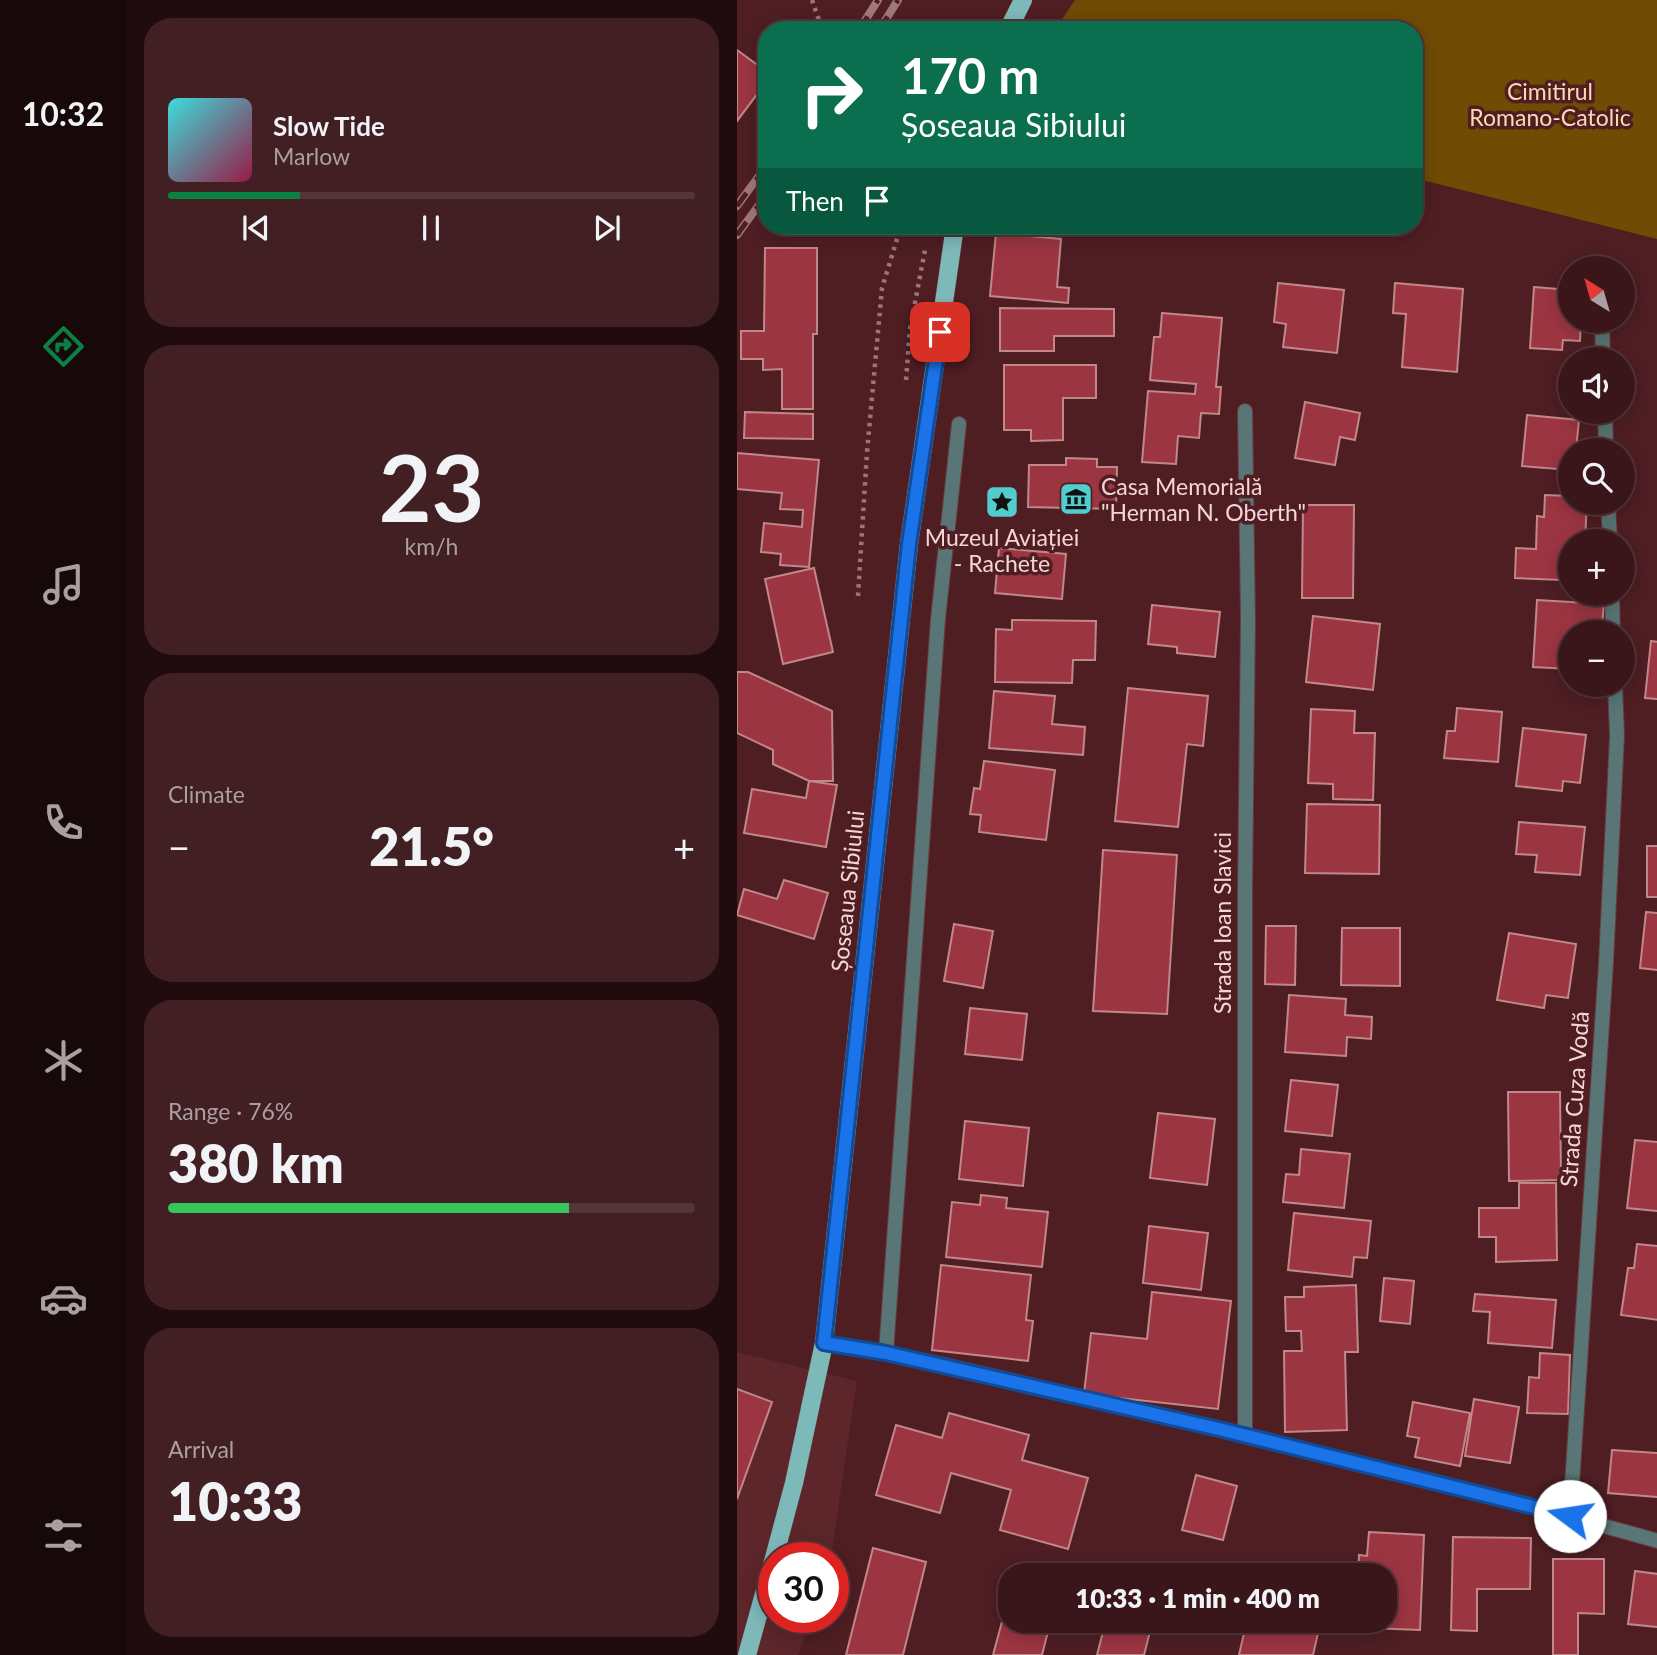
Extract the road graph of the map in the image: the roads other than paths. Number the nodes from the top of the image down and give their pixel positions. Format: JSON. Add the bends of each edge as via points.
{"nodes":[{"id":1,"x":1023,"y":0,"type":"edge"},
{"id":2,"x":1012,"y":21,"type":"edge"},
{"id":3,"x":954,"y":235,"type":"edge"},
{"id":4,"x":1245,"y":411,"type":"dead end"},
{"id":5,"x":959,"y":424,"type":"dead end"},
{"id":6,"x":1616,"y":697,"type":"edge"},
{"id":7,"x":824,"y":1343,"type":"junction"},
{"id":8,"x":886,"y":1353,"type":"junction"},
{"id":9,"x":1245,"y":1435,"type":"junction"},
{"id":10,"x":1570,"y":1516,"type":"junction"},
{"id":11,"x":1657,"y":1541,"type":"edge"},
{"id":12,"x":778,"y":1542,"type":"edge"},
{"id":13,"x":758,"y":1615,"type":"edge"},
{"id":14,"x":747,"y":1655,"type":"edge"}],
"edges":[{"from":1,"to":2,"type":"main road"},
{"from":3,"to":7,"type":"main road","name":"Șoseaua Sibiului","via":[[909,544]]},
{"from":4,"to":9,"type":"street","name":"Strada Ioan Slavici"},
{"from":5,"to":8,"type":"street","via":[[938,619]]},
{"from":6,"to":10,"type":"street","name":"Strada Cuza Vodă","via":[[1606,963]]},
{"from":7,"to":8,"type":"street"},
{"from":7,"to":12,"type":"main road","name":"Șoseaua Sibiului"},
{"from":8,"to":9,"type":"street"},
{"from":9,"to":10,"type":"street"},
{"from":10,"to":11,"type":"street"},
{"from":13,"to":14,"type":"main road","name":"Șoseaua Sibiului"}]}
